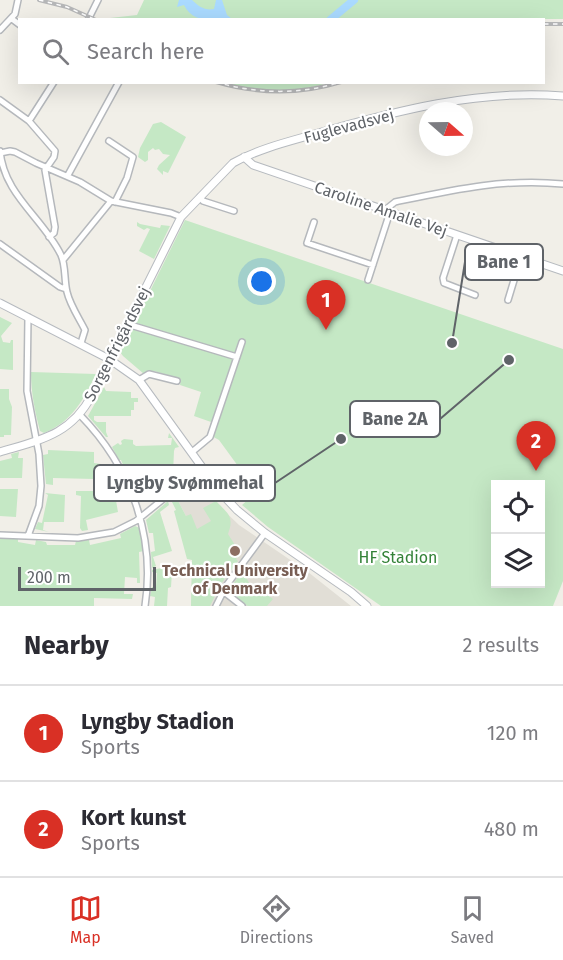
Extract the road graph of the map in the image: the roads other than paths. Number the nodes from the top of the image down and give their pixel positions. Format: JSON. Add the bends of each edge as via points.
{"nodes":[{"id":1,"x":18,"y":0,"type":"edge"},
{"id":2,"x":98,"y":0,"type":"edge"},
{"id":3,"x":89,"y":18,"type":"edge"},
{"id":4,"x":12,"y":19,"type":"junction"},
{"id":5,"x":18,"y":24,"type":"edge"},
{"id":6,"x":0,"y":30,"type":"edge"},
{"id":7,"x":53,"y":84,"type":"edge"},
{"id":8,"x":118,"y":84,"type":"edge"},
{"id":9,"x":563,"y":96,"type":"edge"},
{"id":10,"x":0,"y":100,"type":"edge"},
{"id":11,"x":29,"y":121,"type":"junction"},
{"id":12,"x":109,"y":141,"type":"dead end"},
{"id":13,"x":0,"y":153,"type":"edge"},
{"id":14,"x":243,"y":157,"type":"junction"},
{"id":15,"x":46,"y":167,"type":"junction"},
{"id":16,"x":68,"y":176,"type":"junction"},
{"id":17,"x":563,"y":183,"type":"edge"},
{"id":18,"x":200,"y":197,"type":"junction"},
{"id":19,"x":113,"y":202,"type":"junction"},
{"id":20,"x":234,"y":211,"type":"dead end"},
{"id":21,"x":388,"y":211,"type":"junction"},
{"id":22,"x":181,"y":217,"type":"junction"},
{"id":23,"x":314,"y":222,"type":"dead end"},
{"id":24,"x":457,"y":235,"type":"junction"},
{"id":25,"x":49,"y":237,"type":"junction"},
{"id":26,"x":0,"y":243,"type":"edge"},
{"id":27,"x":521,"y":257,"type":"junction"},
{"id":28,"x":63,"y":260,"type":"junction"},
{"id":29,"x":373,"y":265,"type":"junction"},
{"id":30,"x":563,"y":271,"type":"edge"},
{"id":31,"x":368,"y":280,"type":"dead end"},
{"id":32,"x":66,"y":289,"type":"junction"},
{"id":33,"x":475,"y":295,"type":"dead end"},
{"id":34,"x":508,"y":300,"type":"dead end"},
{"id":35,"x":0,"y":303,"type":"edge"},
{"id":36,"x":28,"y":317,"type":"junction"},
{"id":37,"x":127,"y":324,"type":"junction"},
{"id":38,"x":242,"y":342,"type":"dead end"},
{"id":39,"x":81,"y":344,"type":"junction"},
{"id":40,"x":237,"y":357,"type":"junction"},
{"id":41,"x":109,"y":359,"type":"junction"},
{"id":42,"x":139,"y":380,"type":"junction"},
{"id":43,"x":177,"y":381,"type":"dead end"},
{"id":44,"x":80,"y":415,"type":"junction"},
{"id":45,"x":37,"y":441,"type":"junction"},
{"id":46,"x":0,"y":452,"type":"edge"},
{"id":47,"x":192,"y":452,"type":"junction"},
{"id":48,"x":208,"y":476,"type":"junction"},
{"id":49,"x":141,"y":517,"type":"junction"},
{"id":50,"x":265,"y":533,"type":"junction"},
{"id":51,"x":0,"y":535,"type":"edge"},
{"id":52,"x":28,"y":536,"type":"junction"},
{"id":53,"x":223,"y":591,"type":"junction"},
{"id":54,"x":146,"y":606,"type":"edge"},
{"id":55,"x":216,"y":606,"type":"edge"},
{"id":56,"x":242,"y":606,"type":"edge"},
{"id":57,"x":367,"y":606,"type":"edge"}],
"edges":[{"from":1,"to":4,"type":"street"},
{"from":2,"to":3,"type":"street"},
{"from":4,"to":5,"type":"street"},
{"from":4,"to":6,"type":"street"},
{"from":7,"to":11,"type":"street"},
{"from":8,"to":16,"type":"street"},
{"from":9,"to":14,"type":"street","name":"Fuglevadsvej","via":[[529,94],[463,99],[360,121]]},
{"from":10,"to":11,"type":"street"},
{"from":11,"to":15,"type":"street","via":[[54,151]]},
{"from":12,"to":19,"type":"street","via":[[133,157]]},
{"from":13,"to":15,"type":"street","via":[[13,151]]},
{"from":13,"to":25,"type":"street","via":[[15,193]]},
{"from":14,"to":18,"type":"street","name":"Sorgenfrigårdsvej","via":[[222,172]]},
{"from":14,"to":21,"type":"street","name":"Caroline Amalie Vej","via":[[253,165]]},
{"from":15,"to":16,"type":"street"},
{"from":15,"to":25,"type":"street","via":[[55,227]]},
{"from":16,"to":19,"type":"street"},
{"from":17,"to":21,"type":"street","via":[[483,184],[395,202]]},
{"from":18,"to":20,"type":"street"},
{"from":18,"to":22,"type":"street","name":"Sorgenfrigårdsvej"},
{"from":19,"to":22,"type":"street"},
{"from":19,"to":28,"type":"street"},
{"from":21,"to":24,"type":"street","name":"Caroline Amalie Vej"},
{"from":21,"to":29,"type":"street"},
{"from":22,"to":37,"type":"street","name":"Sorgenfrigårdsvej"},
{"from":23,"to":29,"type":"street","via":[[307,243]]},
{"from":24,"to":27,"type":"street","name":"Caroline Amalie Vej"},
{"from":24,"to":33,"type":"street","via":[[444,283]]},
{"from":25,"to":28,"type":"street"},
{"from":26,"to":32,"type":"street"},
{"from":27,"to":30,"type":"street","name":"Caroline Amalie Vej"},
{"from":27,"to":34,"type":"street"},
{"from":28,"to":32,"type":"street"},
{"from":29,"to":31,"type":"street"},
{"from":32,"to":39,"type":"street","via":[[85,330]]},
{"from":35,"to":36,"type":"street"},
{"from":36,"to":39,"type":"street"},
{"from":36,"to":45,"type":"street","via":[[27,392]]},
{"from":37,"to":40,"type":"street"},
{"from":37,"to":41,"type":"street","name":"Sorgenfrigårdsvej"},
{"from":38,"to":40,"type":"street"},
{"from":39,"to":41,"type":"street"},
{"from":40,"to":47,"type":"street","via":[[210,437]]},
{"from":41,"to":42,"type":"street"},
{"from":41,"to":44,"type":"street","name":"Sorgenfrigårdsvej"},
{"from":42,"to":43,"type":"street","via":[[149,374]]},
{"from":42,"to":47,"type":"street"},
{"from":44,"to":45,"type":"street","name":"Sorgenfrigårdsvej","via":[[58,432]]},
{"from":44,"to":49,"type":"street","via":[[108,447]]},
{"from":45,"to":46,"type":"street","name":"Sorgenfrigårdsvej"},
{"from":45,"to":52,"type":"street","via":[[41,498]]},
{"from":47,"to":48,"type":"street"},
{"from":48,"to":49,"type":"street","via":[[167,496]]},
{"from":48,"to":50,"type":"street","via":[[237,510]]},
{"from":49,"to":52,"type":"street","via":[[105,534]]},
{"from":49,"to":54,"type":"street","via":[[149,570]]},
{"from":50,"to":53,"type":"street"},
{"from":50,"to":57,"type":"street"},
{"from":51,"to":52,"type":"street"},
{"from":53,"to":55,"type":"street"},
{"from":53,"to":56,"type":"street"}]}
